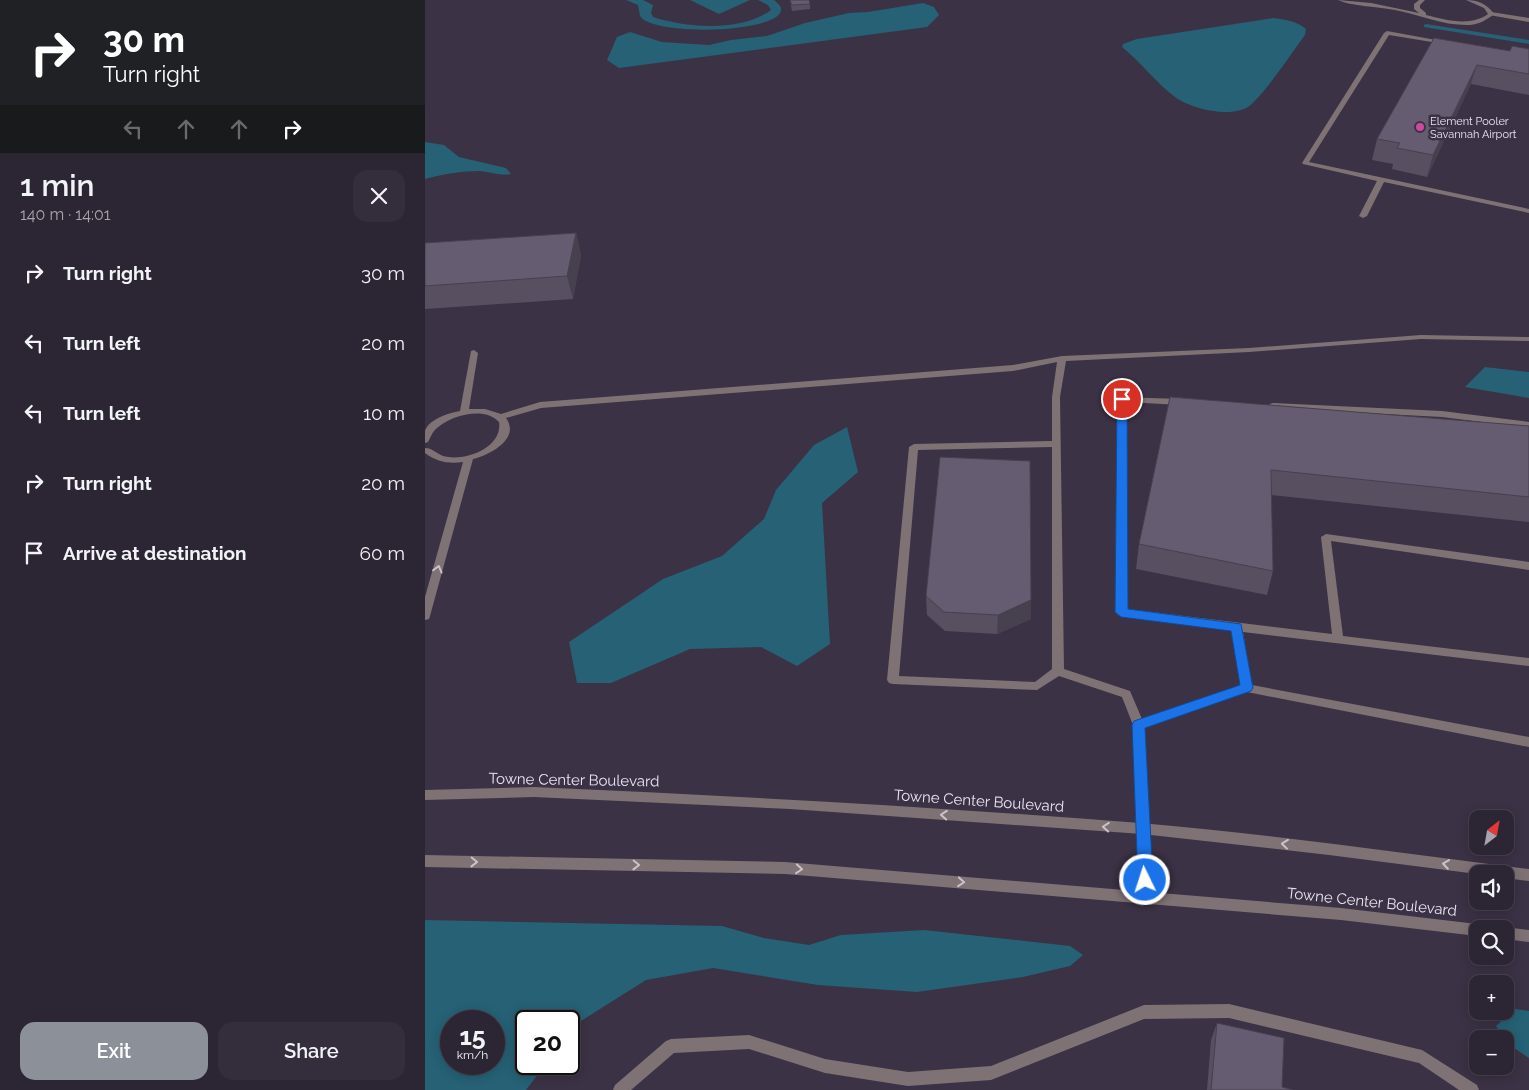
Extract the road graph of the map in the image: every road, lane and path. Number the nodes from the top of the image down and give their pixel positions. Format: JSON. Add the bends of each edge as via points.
{"nodes":[{"id":1,"x":1341,"y":0,"type":"edge"},
{"id":2,"x":1422,"y":0,"type":"edge"},
{"id":3,"x":1469,"y":0,"type":"edge"},
{"id":4,"x":1423,"y":14,"type":"junction"},
{"id":5,"x":1491,"y":14,"type":"junction"},
{"id":6,"x":1529,"y":20,"type":"edge"},
{"id":7,"x":1452,"y":44,"type":"edge"},
{"id":8,"x":1381,"y":180,"type":"junction"},
{"id":9,"x":1529,"y":211,"type":"edge"},
{"id":10,"x":1363,"y":216,"type":"dead end"},
{"id":11,"x":1529,"y":339,"type":"edge"},
{"id":12,"x":474,"y":353,"type":"dead end"},
{"id":13,"x":1062,"y":359,"type":"junction"},
{"id":14,"x":1190,"y":402,"type":"edge"},
{"id":15,"x":1267,"y":406,"type":"edge"},
{"id":16,"x":464,"y":412,"type":"junction"},
{"id":17,"x":499,"y":417,"type":"junction"},
{"id":18,"x":1529,"y":425,"type":"edge"},
{"id":19,"x":428,"y":428,"type":"edge"},
{"id":20,"x":425,"y":440,"type":"edge"},
{"id":21,"x":1056,"y":444,"type":"junction"},
{"id":22,"x":426,"y":450,"type":"edge"},
{"id":23,"x":469,"y":458,"type":"junction"},
{"id":24,"x":1529,"y":566,"type":"edge"},
{"id":25,"x":426,"y":611,"type":"edge"},
{"id":26,"x":1237,"y":628,"type":"junction"},
{"id":27,"x":1338,"y":639,"type":"junction"},
{"id":28,"x":1529,"y":662,"type":"edge"},
{"id":29,"x":1058,"y":671,"type":"junction"},
{"id":30,"x":1247,"y":688,"type":"junction"},
{"id":31,"x":1139,"y":725,"type":"junction"},
{"id":32,"x":1529,"y":742,"type":"edge"},
{"id":33,"x":425,"y":795,"type":"edge"},
{"id":34,"x":1142,"y":829,"type":"junction"},
{"id":35,"x":425,"y":861,"type":"edge"},
{"id":36,"x":1529,"y":875,"type":"edge"},
{"id":37,"x":1147,"y":898,"type":"junction"},
{"id":38,"x":1469,"y":929,"type":"edge"},
{"id":39,"x":1514,"y":934,"type":"edge"},
{"id":40,"x":1529,"y":936,"type":"edge"},
{"id":41,"x":620,"y":1090,"type":"edge"},
{"id":42,"x":1472,"y":1090,"type":"edge"}],
"edges":[{"from":1,"to":4,"type":"street"},
{"from":2,"to":4,"type":"street","via":[[1417,9]]},
{"from":3,"to":5,"type":"street","via":[[1486,7]]},
{"from":4,"to":5,"type":"street","via":[[1456,23],[1473,23]]},
{"from":5,"to":6,"type":"street"},
{"from":7,"to":8,"type":"street","via":[[1387,33],[1305,163]]},
{"from":8,"to":9,"type":"street"},
{"from":8,"to":10,"type":"street"},
{"from":11,"to":13,"type":"street","via":[[1421,337]]},
{"from":12,"to":16,"type":"street"},
{"from":13,"to":17,"type":"street","via":[[1013,368],[540,405]]},
{"from":13,"to":21,"type":"street","via":[[1056,397]]},
{"from":14,"to":26,"type":"street","via":[[1122,399],[1121,612]]},
{"from":15,"to":18,"type":"street","via":[[1442,414]]},
{"from":16,"to":17,"type":"street","via":[[489,412]]},
{"from":16,"to":19,"type":"street"},
{"from":17,"to":23,"type":"street","via":[[504,423],[502,439],[483,453]]},
{"from":19,"to":20,"type":"street"},
{"from":21,"to":29,"type":"street"},
{"from":21,"to":29,"type":"street","via":[[914,447],[893,680],[1037,686]]},
{"from":22,"to":23,"type":"street","via":[[444,459]]},
{"from":25,"to":23,"type":"street","one_way":true},
{"from":24,"to":27,"type":"street","via":[[1326,537]]},
{"from":26,"to":27,"type":"street"},
{"from":26,"to":30,"type":"street"},
{"from":27,"to":28,"type":"street"},
{"from":29,"to":31,"type":"street","via":[[1126,694]]},
{"from":30,"to":31,"type":"street"},
{"from":30,"to":32,"type":"street"},
{"from":31,"to":34,"type":"street"},
{"from":34,"to":33,"type":"street","name":"Towne Center Boulevard","one_way":true,"via":[[780,803],[534,792]]},
{"from":36,"to":34,"type":"street","name":"Towne Center Boulevard","one_way":true},
{"from":34,"to":37,"type":"street"},
{"from":35,"to":37,"type":"street","name":"Towne Center Boulevard","one_way":true,"via":[[785,868]]},
{"from":37,"to":38,"type":"street","name":"Towne Center Boulevard","via":[[1341,914]]},
{"from":39,"to":40,"type":"street"},
{"from":41,"to":42,"type":"street","via":[[671,1046],[749,1042],[825,1066],[908,1079],[991,1073],[1144,1012],[1229,1011],[1422,1057]]}]}
